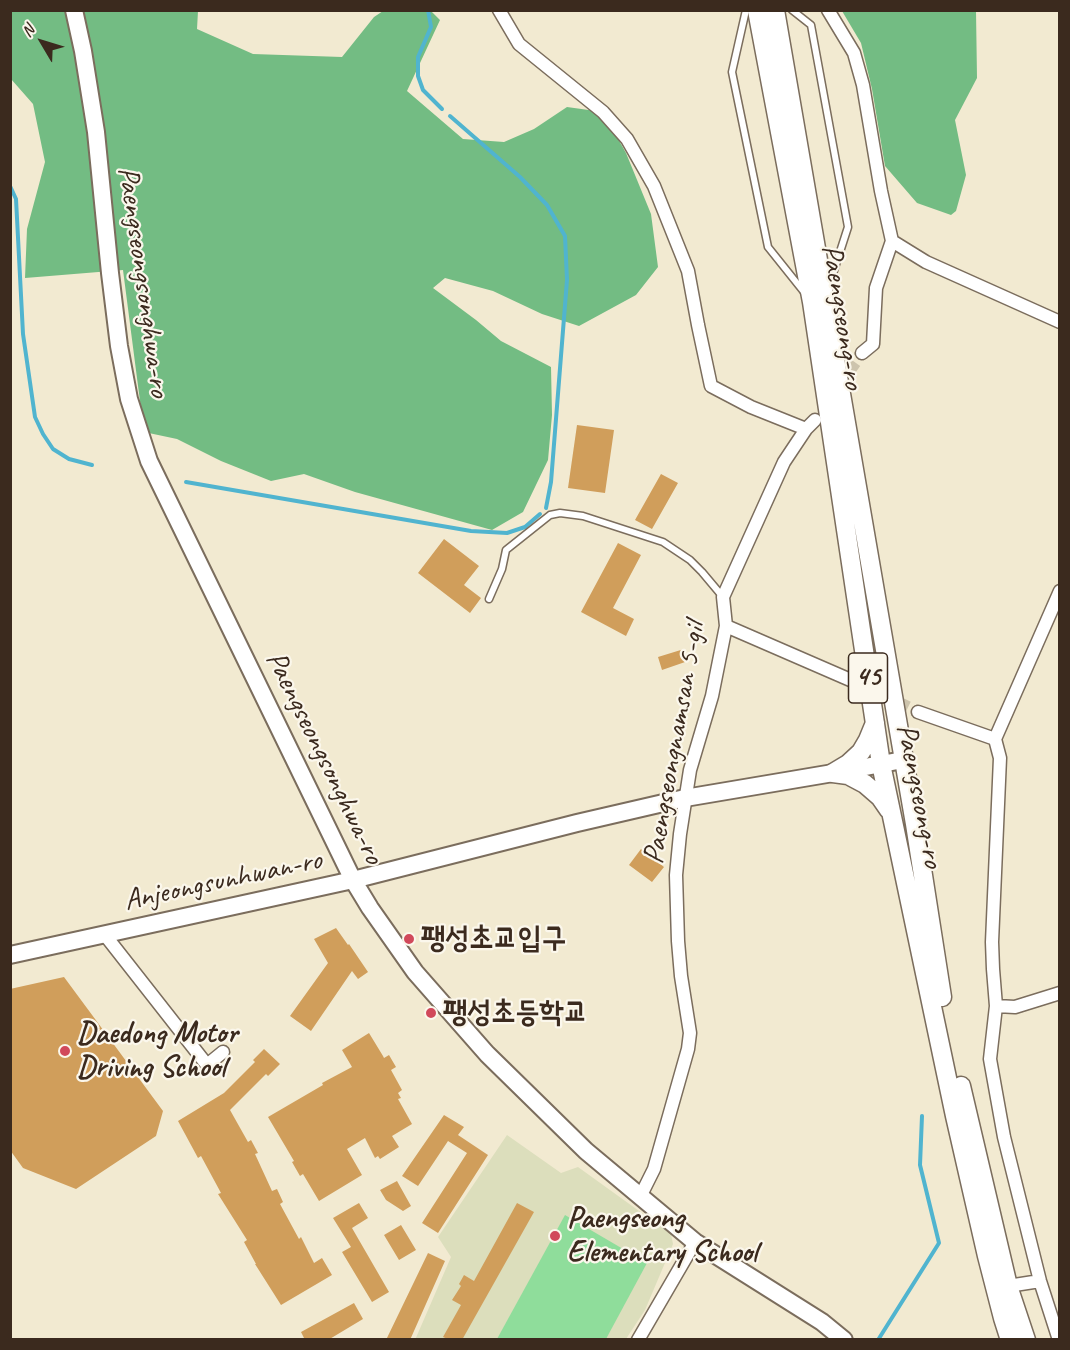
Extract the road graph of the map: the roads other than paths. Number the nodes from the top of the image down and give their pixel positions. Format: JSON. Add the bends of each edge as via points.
{"nodes":[{"id":1,"x":74,"y":10,"type":"edge"},
{"id":2,"x":499,"y":10,"type":"edge"},
{"id":3,"x":746,"y":10,"type":"edge"},
{"id":4,"x":757,"y":10,"type":"edge"},
{"id":5,"x":775,"y":10,"type":"edge"},
{"id":6,"x":792,"y":10,"type":"edge"},
{"id":7,"x":828,"y":10,"type":"edge"},
{"id":8,"x":892,"y":242,"type":"junction"},
{"id":9,"x":818,"y":300,"type":"junction"},
{"id":10,"x":1059,"y":322,"type":"edge"},
{"id":11,"x":862,"y":353,"type":"tunnel mouth"},
{"id":12,"x":815,"y":420,"type":"dead end"},
{"id":13,"x":807,"y":429,"type":"junction"},
{"id":14,"x":1059,"y":591,"type":"edge"},
{"id":15,"x":723,"y":597,"type":"junction"},
{"id":16,"x":489,"y":599,"type":"dead end"},
{"id":17,"x":726,"y":626,"type":"junction"},
{"id":18,"x":862,"y":684,"type":"tunnel mouth"},
{"id":19,"x":918,"y":712,"type":"tunnel mouth"},
{"id":20,"x":875,"y":721,"type":"junction"},
{"id":21,"x":995,"y":739,"type":"junction"},
{"id":22,"x":903,"y":759,"type":"junction"},
{"id":23,"x":881,"y":764,"type":"junction"},
{"id":24,"x":833,"y":773,"type":"junction"},
{"id":25,"x":685,"y":798,"type":"junction"},
{"id":26,"x":892,"y":817,"type":"junction"},
{"id":27,"x":353,"y":880,"type":"junction"},
{"id":28,"x":105,"y":935,"type":"junction"},
{"id":29,"x":10,"y":955,"type":"edge"},
{"id":30,"x":1059,"y":993,"type":"edge"},
{"id":31,"x":996,"y":1006,"type":"junction"},
{"id":32,"x":224,"y":1052,"type":"dead end"},
{"id":33,"x":640,"y":1197,"type":"junction"},
{"id":34,"x":695,"y":1242,"type":"junction"},
{"id":35,"x":1040,"y":1281,"type":"junction"},
{"id":36,"x":1008,"y":1286,"type":"junction"},
{"id":37,"x":1003,"y":1318,"type":"junction"},
{"id":38,"x":638,"y":1340,"type":"edge"},
{"id":39,"x":844,"y":1340,"type":"edge"},
{"id":40,"x":1002,"y":1340,"type":"edge"},
{"id":41,"x":1010,"y":1340,"type":"edge"},
{"id":42,"x":1026,"y":1340,"type":"edge"},
{"id":43,"x":1059,"y":1340,"type":"edge"}],
"edges":[{"from":1,"to":27,"type":"street","name":"Paengseongsonghwa-ro","via":[[96,132],[119,346],[129,399],[149,461]]},
{"from":2,"to":13,"type":"street","via":[[519,44],[603,112],[627,139],[654,186],[688,271],[711,386]]},
{"from":3,"to":9,"type":"lane","via":[[732,72],[768,247]]},
{"from":4,"to":9,"type":"main road","name":"Paengseong-ro","number":"45"},
{"from":5,"to":9,"type":"main road","name":"Paengseong-ro","number":"45"},
{"from":6,"to":9,"type":"lane","via":[[811,25],[848,227]]},
{"from":7,"to":8,"type":"street","via":[[854,53]]},
{"from":8,"to":10,"type":"street","via":[[926,262]]},
{"from":8,"to":11,"type":"street","via":[[876,288],[873,344]]},
{"from":9,"to":20,"type":"main road","name":"Paengseong-ro","number":"45"},
{"from":9,"to":22,"type":"main road","name":"Paengseong-ro","number":"45"},
{"from":12,"to":13,"type":"street"},
{"from":13,"to":15,"type":"street","via":[[784,462]]},
{"from":14,"to":21,"type":"street"},
{"from":15,"to":16,"type":"lane","name":"Paengseongnamsan 5-gil","via":[[690,560],[663,542],[583,516],[560,513],[550,515],[506,550]]},
{"from":15,"to":17,"type":"street","name":"Paengseongnamsan 5-gil"},
{"from":17,"to":18,"type":"street"},
{"from":17,"to":25,"type":"street","name":"Paengseongnamsan 5-gil"},
{"from":19,"to":21,"type":"street"},
{"from":20,"to":23,"type":"main road","name":"Paengseong-ro","number":"45"},
{"from":20,"to":24,"type":"main road","via":[[861,752]]},
{"from":21,"to":31,"type":"street","via":[[1000,758],[992,942]]},
{"from":22,"to":23,"type":"street","name":"Anjeongsunhwan-ro"},
{"from":22,"to":36,"type":"main road","name":"Paengseong-ro","number":"45","via":[[945,1016]]},
{"from":23,"to":24,"type":"street","name":"Anjeongsunhwan-ro"},
{"from":23,"to":26,"type":"main road","name":"Paengseong-ro","number":"45"},
{"from":24,"to":25,"type":"street","name":"Anjeongsunhwan-ro"},
{"from":24,"to":26,"type":"main road","via":[[848,775],[870,788],[885,802]]},
{"from":25,"to":27,"type":"street","name":"Anjeongsunhwan-ro"},
{"from":25,"to":33,"type":"street","name":"Paengseongnamsan 5-gil","via":[[676,875],[681,976],[690,1033],[654,1169]]},
{"from":26,"to":37,"type":"main road","name":"Paengseong-ro","number":"45","via":[[955,1116]]},
{"from":27,"to":28,"type":"street","name":"Anjeongsunhwan-ro"},
{"from":27,"to":33,"type":"street","name":"Paengseongsonghwa-ro","via":[[415,972],[487,1054],[586,1151]]},
{"from":28,"to":29,"type":"street","name":"Anjeongsunhwan-ro"},
{"from":28,"to":32,"type":"street","name":"Anjeongsunhwan-ro","via":[[207,1065]]},
{"from":30,"to":31,"type":"street","via":[[1015,1007]]},
{"from":31,"to":35,"type":"street","via":[[990,1059],[1004,1137]]},
{"from":33,"to":34,"type":"street","name":"Paengseongsonghwa-ro"},
{"from":34,"to":38,"type":"street"},
{"from":34,"to":39,"type":"street","name":"Paengseongsonghwa-ro"},
{"from":35,"to":36,"type":"street"},
{"from":35,"to":43,"type":"street"},
{"from":36,"to":42,"type":"main road","name":"Paengseong-ro","number":"45"},
{"from":37,"to":40,"type":"street"},
{"from":37,"to":41,"type":"main road","name":"Paengseong-ro","number":"45"}]}
